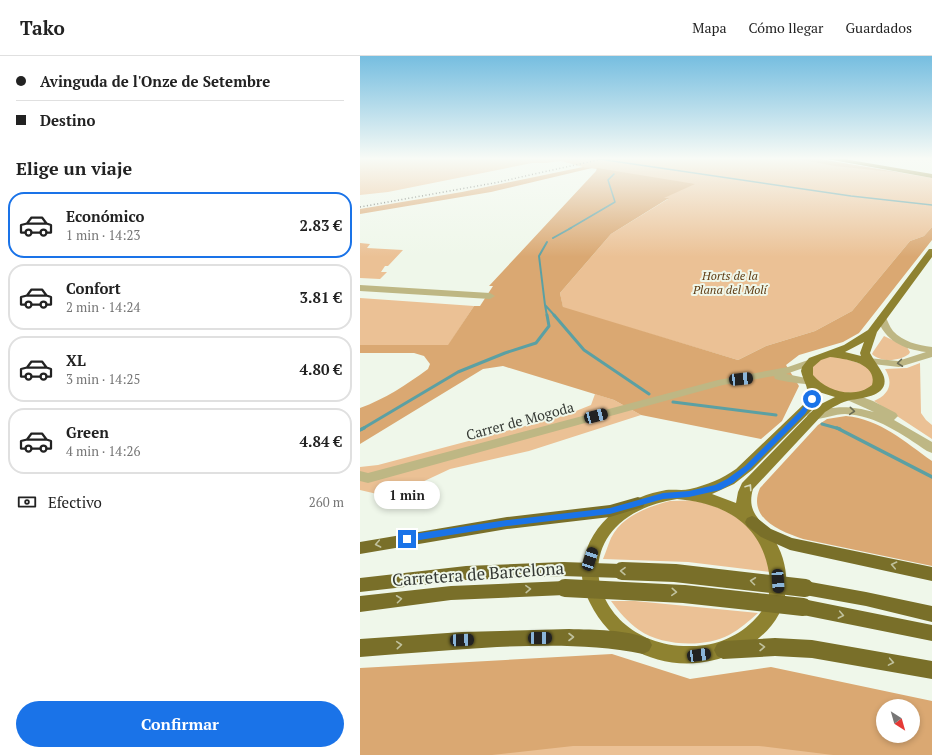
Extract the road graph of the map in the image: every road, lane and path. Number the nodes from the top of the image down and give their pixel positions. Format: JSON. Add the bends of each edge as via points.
{"nodes":[{"id":1,"x":932,"y":251,"type":"edge"},
{"id":2,"x":360,"y":288,"type":"edge"},
{"id":3,"x":490,"y":296,"type":"dead end"},
{"id":4,"x":882,"y":318,"type":"junction"},
{"id":5,"x":872,"y":332,"type":"junction"},
{"id":6,"x":932,"y":350,"type":"edge"},
{"id":7,"x":830,"y":354,"type":"junction"},
{"id":8,"x":932,"y":354,"type":"edge"},
{"id":9,"x":811,"y":362,"type":"junction"},
{"id":10,"x":869,"y":364,"type":"junction"},
{"id":11,"x":758,"y":377,"type":"junction"},
{"id":12,"x":812,"y":382,"type":"junction"},
{"id":13,"x":850,"y":396,"type":"junction"},
{"id":14,"x":813,"y":416,"type":"junction"},
{"id":15,"x":916,"y":437,"type":"junction"},
{"id":16,"x":932,"y":448,"type":"edge"},
{"id":17,"x":360,"y":476,"type":"edge"},
{"id":18,"x":689,"y":494,"type":"junction"},
{"id":19,"x":638,"y":503,"type":"junction"},
{"id":20,"x":752,"y":522,"type":"junction"},
{"id":21,"x":360,"y":548,"type":"edge"},
{"id":22,"x":932,"y":574,"type":"edge"},
{"id":23,"x":360,"y":585,"type":"edge"},
{"id":24,"x":360,"y":604,"type":"edge"},
{"id":25,"x":932,"y":614,"type":"edge"},
{"id":26,"x":932,"y":633,"type":"edge"},
{"id":27,"x":642,"y":645,"type":"junction"},
{"id":28,"x":360,"y":648,"type":"edge"},
{"id":29,"x":723,"y":650,"type":"junction"},
{"id":30,"x":932,"y":670,"type":"edge"}],
"edges":[{"from":1,"to":4,"type":"main road"},
{"from":2,"to":3,"type":"street"},
{"from":4,"to":5,"type":"main road"},
{"from":4,"to":6,"type":"street","via":[[887,331],[898,340],[913,347]]},
{"from":5,"to":7,"type":"main road","via":[[848,347]]},
{"from":5,"to":10,"type":"main road","via":[[866,350]]},
{"from":7,"to":9,"type":"main road"},
{"from":7,"to":10,"type":"main road","via":[[850,357]]},
{"from":8,"to":10,"type":"street","one_way":true,"via":[[899,364]]},
{"from":9,"to":11,"type":"street","name":"Carrer de Mogoda"},
{"from":9,"to":12,"type":"main road","via":[[807,370]]},
{"from":10,"to":13,"type":"main road","via":[[877,374],[879,381],[876,388],[870,393]]},
{"from":11,"to":12,"type":"street","name":"Carrer de Mogoda","via":[[794,378]]},
{"from":11,"to":17,"type":"street","name":"Carrer de Mogoda","via":[[722,382],[368,478]]},
{"from":12,"to":13,"type":"main road","via":[[827,391]]},
{"from":12,"to":18,"type":"main road","via":[[814,394],[808,406],[740,474],[717,488]]},
{"from":13,"to":14,"type":"main road","via":[[831,402]]},
{"from":13,"to":15,"type":"street","via":[[884,411]]},
{"from":14,"to":15,"type":"street","one_way":true,"via":[[846,410],[866,413]]},
{"from":20,"to":14,"type":"main road","one_way":true,"via":[[743,507],[747,487]]},
{"from":15,"to":16,"type":"street"},
{"from":18,"to":19,"type":"main road","via":[[663,496]]},
{"from":18,"to":20,"type":"main road","via":[[718,501]]},
{"from":19,"to":21,"type":"highway","one_way":true,"via":[[610,511],[483,526]]},
{"from":19,"to":27,"type":"main road","via":[[620,513],[604,529],[590,559],[589,575],[593,591],[604,614],[621,631]]},
{"from":22,"to":20,"type":"highway","one_way":true,"via":[[790,544],[766,533]]},
{"from":20,"to":29,"type":"main road","via":[[764,535],[776,560],[779,590],[767,619],[742,641]]},
{"from":25,"to":23,"type":"highway","name":"Carretera de Barcelona","one_way":true,"bridge":true,"via":[[805,588],[700,575],[632,571],[563,569],[466,573]]},
{"from":24,"to":26,"type":"highway","name":"Carretera de Barcelona","one_way":true,"bridge":true,"via":[[451,593],[565,588],[628,589],[691,593],[802,607]]},
{"from":28,"to":27,"type":"highway","one_way":true,"via":[[462,640],[568,637],[597,638]]},
{"from":27,"to":29,"type":"main road","via":[[656,651],[685,656]]},
{"from":29,"to":30,"type":"highway","one_way":true,"via":[[776,647],[812,649]]}]}
